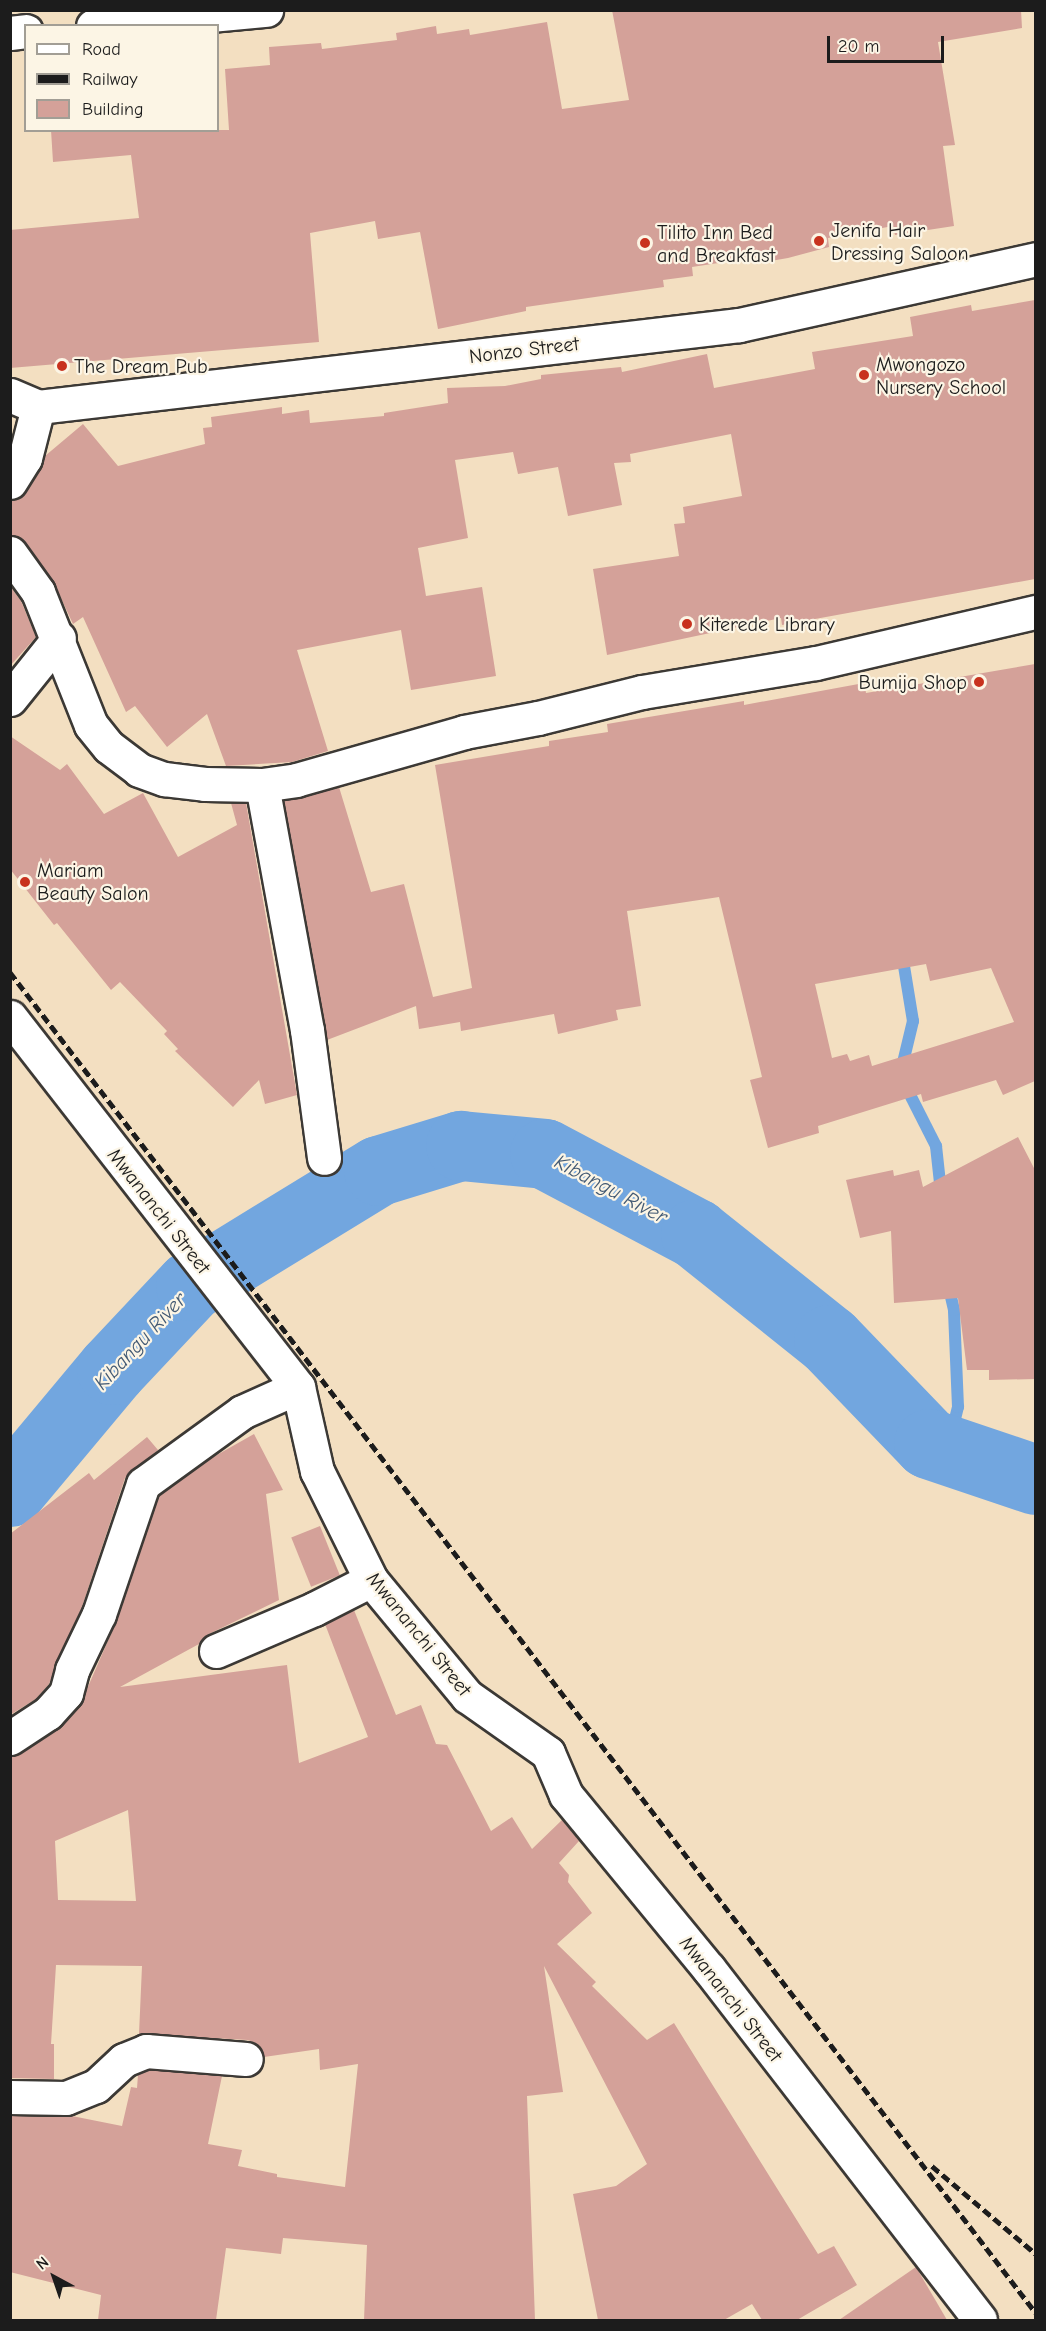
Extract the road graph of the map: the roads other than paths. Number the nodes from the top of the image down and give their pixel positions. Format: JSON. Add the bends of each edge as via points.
{"nodes":[{"id":1,"x":266,"y":10,"type":"edge"},
{"id":2,"x":115,"y":24,"type":"edge"},
{"id":3,"x":1035,"y":259,"type":"edge"},
{"id":4,"x":24,"y":401,"type":"edge"},
{"id":5,"x":10,"y":482,"type":"edge"},
{"id":6,"x":10,"y":553,"type":"edge"},
{"id":7,"x":1035,"y":612,"type":"edge"},
{"id":8,"x":59,"y":638,"type":"junction"},
{"id":9,"x":10,"y":699,"type":"edge"},
{"id":10,"x":262,"y":785,"type":"junction"},
{"id":11,"x":10,"y":1017,"type":"edge"},
{"id":12,"x":324,"y":1158,"type":"dead end"},
{"id":13,"x":298,"y":1387,"type":"junction"},
{"id":14,"x":370,"y":1580,"type":"junction"},
{"id":15,"x":216,"y":1651,"type":"dead end"},
{"id":16,"x":10,"y":1738,"type":"edge"},
{"id":17,"x":246,"y":2059,"type":"dead end"},
{"id":18,"x":10,"y":2097,"type":"edge"},
{"id":19,"x":980,"y":2320,"type":"edge"}],
"edges":[{"from":1,"to":2,"type":"street"},
{"from":3,"to":4,"type":"street","name":"Nonzo Street","via":[[739,325]]},
{"from":4,"to":5,"type":"street","via":[[25,458]]},
{"from":6,"to":8,"type":"street","via":[[38,592]]},
{"from":7,"to":10,"type":"street","via":[[816,663],[642,692],[464,732],[357,765]]},
{"from":8,"to":9,"type":"street"},
{"from":8,"to":10,"type":"street","via":[[91,725],[109,747],[140,770],[164,779]]},
{"from":10,"to":12,"type":"street","via":[[307,1030]]},
{"from":11,"to":13,"type":"street","name":"Mwananchi Street"},
{"from":13,"to":14,"type":"street","name":"Mwananchi Street","via":[[317,1471]]},
{"from":13,"to":16,"type":"street","via":[[242,1412],[143,1484],[99,1614],[72,1670],[66,1693],[48,1713]]},
{"from":14,"to":15,"type":"street"},
{"from":14,"to":19,"type":"street","name":"Mwananchi Street","via":[[467,1696],[548,1753],[566,1795],[709,1969]]},
{"from":17,"to":18,"type":"street","via":[[146,2051],[124,2060],[96,2086],[66,2098]]}]}
